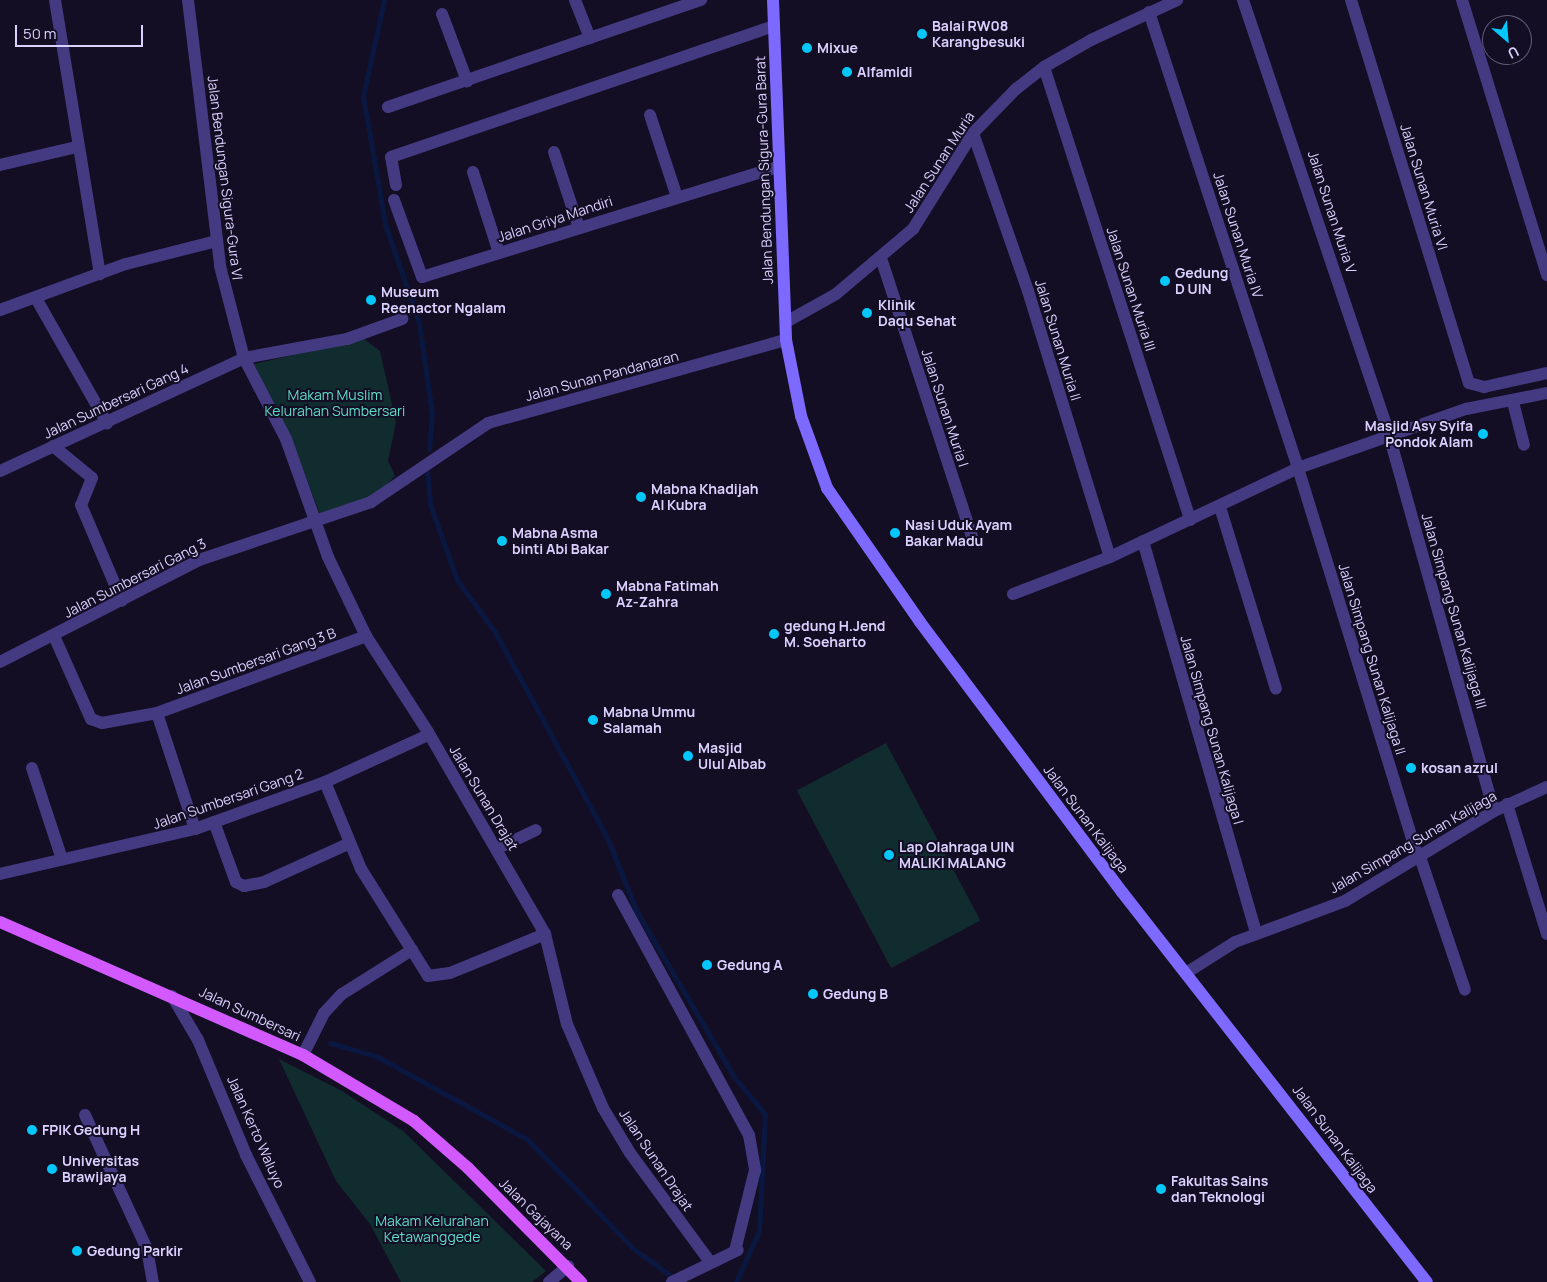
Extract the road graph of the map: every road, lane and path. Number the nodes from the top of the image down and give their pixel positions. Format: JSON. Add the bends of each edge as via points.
{"nodes":[{"id":1,"x":55,"y":0,"type":"edge"},
{"id":2,"x":188,"y":0,"type":"edge"},
{"id":3,"x":575,"y":0,"type":"edge"},
{"id":4,"x":702,"y":0,"type":"edge"},
{"id":5,"x":773,"y":0,"type":"edge"},
{"id":6,"x":1177,"y":0,"type":"edge"},
{"id":7,"x":1243,"y":0,"type":"edge"},
{"id":8,"x":1351,"y":0,"type":"edge"},
{"id":9,"x":1462,"y":0,"type":"edge"},
{"id":10,"x":1149,"y":12,"type":"junction"},
{"id":11,"x":442,"y":14,"type":"dead end"},
{"id":12,"x":774,"y":26,"type":"junction"},
{"id":13,"x":590,"y":38,"type":"junction"},
{"id":14,"x":1044,"y":67,"type":"junction"},
{"id":15,"x":467,"y":81,"type":"junction"},
{"id":16,"x":388,"y":107,"type":"dead end"},
{"id":17,"x":650,"y":115,"type":"dead end"},
{"id":18,"x":973,"y":133,"type":"junction"},
{"id":19,"x":77,"y":147,"type":"junction"},
{"id":20,"x":554,"y":152,"type":"dead end"},
{"id":21,"x":0,"y":164,"type":"edge"},
{"id":22,"x":778,"y":167,"type":"junction"},
{"id":23,"x":473,"y":172,"type":"dead end"},
{"id":24,"x":396,"y":185,"type":"dead end"},
{"id":25,"x":677,"y":196,"type":"junction"},
{"id":26,"x":394,"y":200,"type":"dead end"},
{"id":27,"x":579,"y":228,"type":"junction"},
{"id":28,"x":217,"y":241,"type":"junction"},
{"id":29,"x":499,"y":253,"type":"junction"},
{"id":30,"x":881,"y":258,"type":"junction"},
{"id":31,"x":100,"y":274,"type":"junction"},
{"id":32,"x":1547,"y":275,"type":"edge"},
{"id":33,"x":37,"y":300,"type":"junction"},
{"id":34,"x":0,"y":310,"type":"edge"},
{"id":35,"x":402,"y":319,"type":"dead end"},
{"id":36,"x":786,"y":322,"type":"junction"},
{"id":37,"x":786,"y":340,"type":"junction"},
{"id":38,"x":244,"y":358,"type":"junction"},
{"id":39,"x":1547,"y":373,"type":"edge"},
{"id":40,"x":1547,"y":393,"type":"edge"},
{"id":41,"x":1513,"y":402,"type":"junction"},
{"id":42,"x":106,"y":423,"type":"junction"},
{"id":43,"x":1389,"y":435,"type":"junction"},
{"id":44,"x":1524,"y":445,"type":"dead end"},
{"id":45,"x":53,"y":446,"type":"junction"},
{"id":46,"x":432,"y":457,"type":"joint"},
{"id":47,"x":1298,"y":468,"type":"junction"},
{"id":48,"x":0,"y":471,"type":"edge"},
{"id":49,"x":1220,"y":507,"type":"junction"},
{"id":50,"x":315,"y":519,"type":"junction"},
{"id":51,"x":1190,"y":520,"type":"junction"},
{"id":52,"x":973,"y":540,"type":"dead end"},
{"id":53,"x":1143,"y":541,"type":"junction"},
{"id":54,"x":1110,"y":557,"type":"junction"},
{"id":55,"x":1013,"y":594,"type":"dead end"},
{"id":56,"x":122,"y":601,"type":"junction"},
{"id":57,"x":54,"y":636,"type":"junction"},
{"id":58,"x":366,"y":636,"type":"junction"},
{"id":59,"x":0,"y":662,"type":"edge"},
{"id":60,"x":1276,"y":689,"type":"dead end"},
{"id":61,"x":157,"y":713,"type":"junction"},
{"id":62,"x":428,"y":735,"type":"junction"},
{"id":63,"x":32,"y":768,"type":"dead end"},
{"id":64,"x":325,"y":782,"type":"junction"},
{"id":65,"x":1547,"y":787,"type":"edge"},
{"id":66,"x":1507,"y":804,"type":"junction"},
{"id":67,"x":1494,"y":811,"type":"junction"},
{"id":68,"x":214,"y":822,"type":"junction"},
{"id":69,"x":195,"y":829,"type":"junction"},
{"id":70,"x":536,"y":830,"type":"dead end"},
{"id":71,"x":350,"y":843,"type":"junction"},
{"id":72,"x":496,"y":849,"type":"junction"},
{"id":73,"x":1419,"y":857,"type":"junction"},
{"id":74,"x":62,"y":859,"type":"junction"},
{"id":75,"x":0,"y":874,"type":"edge"},
{"id":76,"x":618,"y":895,"type":"dead end"},
{"id":77,"x":0,"y":922,"type":"edge"},
{"id":78,"x":1255,"y":930,"type":"junction"},
{"id":79,"x":545,"y":934,"type":"junction"},
{"id":80,"x":1547,"y":934,"type":"edge"},
{"id":81,"x":412,"y":950,"type":"junction"},
{"id":82,"x":1186,"y":973,"type":"junction"},
{"id":83,"x":1465,"y":990,"type":"dead end"},
{"id":84,"x":172,"y":996,"type":"junction"},
{"id":85,"x":303,"y":1054,"type":"junction"},
{"id":86,"x":85,"y":1115,"type":"dead end"},
{"id":87,"x":468,"y":1168,"type":"joint"},
{"id":88,"x":710,"y":1262,"type":"junction"},
{"id":89,"x":568,"y":1266,"type":"junction"},
{"id":90,"x":153,"y":1282,"type":"edge"},
{"id":91,"x":310,"y":1282,"type":"edge"},
{"id":92,"x":549,"y":1282,"type":"edge"},
{"id":93,"x":581,"y":1282,"type":"edge"},
{"id":94,"x":672,"y":1282,"type":"edge"},
{"id":95,"x":1427,"y":1282,"type":"edge"}],
"edges":[{"from":1,"to":19,"type":"street"},
{"from":2,"to":28,"type":"street","name":"Jalan Bendungan Sigura-Gura VI"},
{"from":3,"to":13,"type":"street"},
{"from":4,"to":13,"type":"street"},
{"from":5,"to":12,"type":"main road","name":"Jalan Bendungan Sigura-Gura Barat"},
{"from":6,"to":10,"type":"street","name":"Jalan Sunan Muria"},
{"from":7,"to":43,"type":"street","name":"Jalan Sunan Muria V"},
{"from":8,"to":39,"type":"street","name":"Jalan Sunan Muria VI","via":[[1469,383],[1484,388]]},
{"from":9,"to":32,"type":"street"},
{"from":10,"to":14,"type":"street","name":"Jalan Sunan Muria"},
{"from":10,"to":47,"type":"street","name":"Jalan Sunan Muria IV"},
{"from":11,"to":15,"type":"street"},
{"from":12,"to":22,"type":"main road","name":"Jalan Bendungan Sigura-Gura Barat"},
{"from":12,"to":24,"type":"street","via":[[391,157]]},
{"from":13,"to":15,"type":"street"},
{"from":14,"to":18,"type":"street","name":"Jalan Sunan Muria","via":[[988,114]]},
{"from":14,"to":51,"type":"street","name":"Jalan Sunan Muria III"},
{"from":15,"to":16,"type":"street"},
{"from":17,"to":25,"type":"street"},
{"from":18,"to":30,"type":"street","name":"Jalan Sunan Muria","via":[[923,217]]},
{"from":18,"to":54,"type":"street","name":"Jalan Sunan Muria II","via":[[1028,291]]},
{"from":19,"to":21,"type":"street"},
{"from":19,"to":31,"type":"street"},
{"from":20,"to":27,"type":"street"},
{"from":22,"to":25,"type":"street","name":"Jalan Griya Mandiri"},
{"from":22,"to":36,"type":"main road","name":"Jalan Bendungan Sigura-Gura Barat"},
{"from":23,"to":29,"type":"street"},
{"from":25,"to":27,"type":"street","name":"Jalan Griya Mandiri"},
{"from":26,"to":29,"type":"street","name":"Jalan Griya Mandiri","via":[[419,276]]},
{"from":27,"to":29,"type":"street","name":"Jalan Griya Mandiri"},
{"from":28,"to":31,"type":"street"},
{"from":28,"to":38,"type":"street","name":"Jalan Bendungan Sigura-Gura VI","via":[[227,307]]},
{"from":30,"to":36,"type":"street","name":"Jalan Sunan Muria","via":[[836,294]]},
{"from":30,"to":52,"type":"street","name":"Jalan Sunan Muria I"},
{"from":31,"to":33,"type":"street"},
{"from":33,"to":34,"type":"street"},
{"from":33,"to":42,"type":"street"},
{"from":35,"to":38,"type":"street","name":"Jalan Sumbersari Gang 4","via":[[347,339]]},
{"from":36,"to":37,"type":"main road","name":"Jalan Bendungan Sigura-Gura Barat"},
{"from":37,"to":46,"type":"street","name":"Jalan Sunan Pandanaran","via":[[496,420]]},
{"from":37,"to":82,"type":"main road","name":"Jalan Sunan Kalijaga","via":[[801,416],[827,488],[842,514]]},
{"from":38,"to":42,"type":"street","name":"Jalan Sumbersari Gang 4"},
{"from":38,"to":50,"type":"street","name":"Jalan Bendungan Sigura-Gura VI","via":[[286,439]]},
{"from":40,"to":41,"type":"street"},
{"from":41,"to":43,"type":"street","via":[[1466,408]]},
{"from":41,"to":44,"type":"street"},
{"from":42,"to":45,"type":"street","name":"Jalan Sumbersari Gang 4"},
{"from":43,"to":47,"type":"street"},
{"from":43,"to":67,"type":"street","name":"Jalan Simpang Sunan Kalijaga III"},
{"from":45,"to":48,"type":"street","name":"Jalan Sumbersari Gang 4"},
{"from":45,"to":56,"type":"street","via":[[92,478],[81,505]]},
{"from":46,"to":50,"type":"street","name":"Jalan Sumbersari Gang 3","via":[[371,502]]},
{"from":47,"to":49,"type":"street"},
{"from":47,"to":73,"type":"street","name":"Jalan Simpang Sunan Kalijaga II"},
{"from":49,"to":51,"type":"street"},
{"from":49,"to":60,"type":"street"},
{"from":50,"to":56,"type":"street","name":"Jalan Sumbersari Gang 3","via":[[198,560]]},
{"from":50,"to":58,"type":"street"},
{"from":51,"to":53,"type":"street"},
{"from":53,"to":54,"type":"street"},
{"from":53,"to":78,"type":"street","name":"Jalan Simpang Sunan Kalijaga I"},
{"from":54,"to":55,"type":"street"},
{"from":56,"to":57,"type":"street","name":"Jalan Sumbersari Gang 3"},
{"from":57,"to":59,"type":"street","name":"Jalan Sumbersari Gang 3"},
{"from":57,"to":61,"type":"street","name":"Jalan Sumbersari Gang 3 B","via":[[95,723]]},
{"from":58,"to":61,"type":"street","name":"Jalan Sumbersari Gang 3 B"},
{"from":58,"to":62,"type":"street"},
{"from":61,"to":69,"type":"street"},
{"from":62,"to":64,"type":"street","name":"Jalan Sumbersari Gang 2"},
{"from":62,"to":72,"type":"street","name":"Jalan Sunan Drajat"},
{"from":63,"to":74,"type":"street"},
{"from":64,"to":68,"type":"street","name":"Jalan Sumbersari Gang 2"},
{"from":64,"to":71,"type":"street"},
{"from":65,"to":66,"type":"street","name":"Jalan Simpang Sunan Kalijaga"},
{"from":66,"to":67,"type":"street","name":"Jalan Simpang Sunan Kalijaga"},
{"from":66,"to":80,"type":"street"},
{"from":67,"to":73,"type":"street","name":"Jalan Simpang Sunan Kalijaga"},
{"from":68,"to":69,"type":"street","name":"Jalan Sumbersari Gang 2"},
{"from":68,"to":71,"type":"street","via":[[236,882],[244,886],[264,882]]},
{"from":69,"to":74,"type":"street","name":"Jalan Sumbersari Gang 2"},
{"from":70,"to":72,"type":"street"},
{"from":71,"to":81,"type":"street","via":[[370,886]]},
{"from":72,"to":79,"type":"street","name":"Jalan Sunan Drajat"},
{"from":73,"to":78,"type":"street","name":"Jalan Simpang Sunan Kalijaga","via":[[1345,902],[1295,923]]},
{"from":73,"to":83,"type":"street","name":"Jalan Simpang Sunan Kalijaga II"},
{"from":74,"to":75,"type":"street","name":"Jalan Sumbersari Gang 2"},
{"from":76,"to":88,"type":"street","via":[[750,1135],[755,1170],[736,1250]]},
{"from":77,"to":84,"type":"main road","name":"Jalan Sumbersari"},
{"from":78,"to":82,"type":"street","name":"Jalan Simpang Sunan Kalijaga"},
{"from":79,"to":81,"type":"street","via":[[433,977],[428,976]]},
{"from":79,"to":88,"type":"street","name":"Jalan Sunan Drajat","via":[[560,1006],[603,1108],[630,1153]]},
{"from":81,"to":85,"type":"street","via":[[361,979],[319,1022]]},
{"from":82,"to":95,"type":"main road","name":"Jalan Sunan Kalijaga"},
{"from":84,"to":85,"type":"main road","name":"Jalan Sumbersari"},
{"from":84,"to":91,"type":"street","name":"Jalan Kerto Waluyo","via":[[198,1040],[246,1155]]},
{"from":85,"to":87,"type":"main road","name":"Jalan Sumbersari","via":[[414,1122]]},
{"from":86,"to":90,"type":"street","via":[[147,1249]]},
{"from":87,"to":89,"type":"main road","name":"Jalan Gajayana"},
{"from":88,"to":94,"type":"street"},
{"from":89,"to":92,"type":"street"},
{"from":89,"to":93,"type":"main road","name":"Jalan Gajayana"}]}
